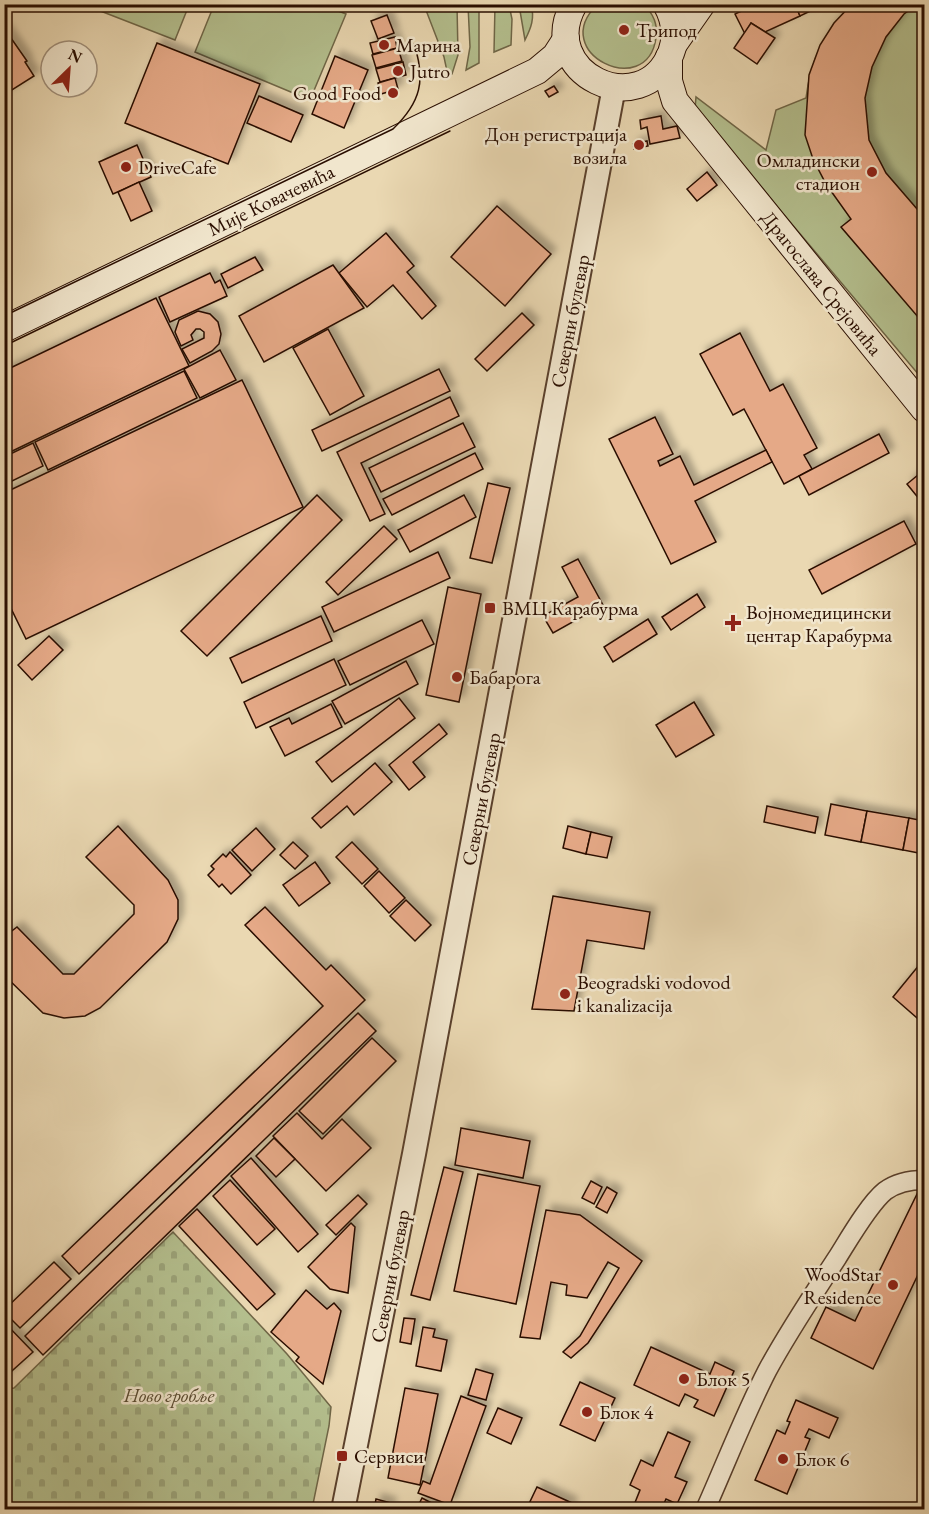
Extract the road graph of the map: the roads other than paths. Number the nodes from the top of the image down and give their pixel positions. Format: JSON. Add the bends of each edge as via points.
{"nodes":[{"id":1,"x":666,"y":4,"type":"edge"},
{"id":2,"x":702,"y":4,"type":"edge"},
{"id":3,"x":566,"y":19,"type":"edge"},
{"id":4,"x":672,"y":50,"type":"junction"},
{"id":5,"x":537,"y":71,"type":"junction"},
{"id":6,"x":583,"y":72,"type":"junction"},
{"id":7,"x":625,"y":86,"type":"junction"},
{"id":8,"x":675,"y":101,"type":"junction"},
{"id":9,"x":4,"y":329,"type":"edge"},
{"id":10,"x":924,"y":409,"type":"edge"},
{"id":11,"x":924,"y":1180,"type":"edge"},
{"id":12,"x":343,"y":1509,"type":"edge"},
{"id":13,"x":705,"y":1509,"type":"edge"}],
"edges":[{"from":1,"to":4,"type":"main road","via":[[673,21]]},
{"from":2,"to":4,"type":"main road"},
{"from":3,"to":5,"type":"main road","name":"Мије Ковачевића","via":[[555,56]]},
{"from":3,"to":6,"type":"main road","name":"Мије Ковачевића","via":[[570,54]]},
{"from":4,"to":7,"type":"main road","via":[[656,75]]},
{"from":4,"to":8,"type":"main road","name":"Драгослава Срејовића","via":[[669,81]]},
{"from":5,"to":6,"type":"main road","name":"Мије Ковачевића"},
{"from":5,"to":9,"type":"main road","name":"Мије Ковачевића"},
{"from":6,"to":7,"type":"main road","name":"Мије Ковачевића","via":[[603,84]]},
{"from":7,"to":8,"type":"main road","name":"Драгослава Срејовића","via":[[656,90]]},
{"from":7,"to":12,"type":"street","name":"Северни булевар"},
{"from":8,"to":10,"type":"main road","name":"Драгослава Срејовића"},
{"from":11,"to":13,"type":"street","via":[[885,1191],[846,1243],[767,1372]]}]}
